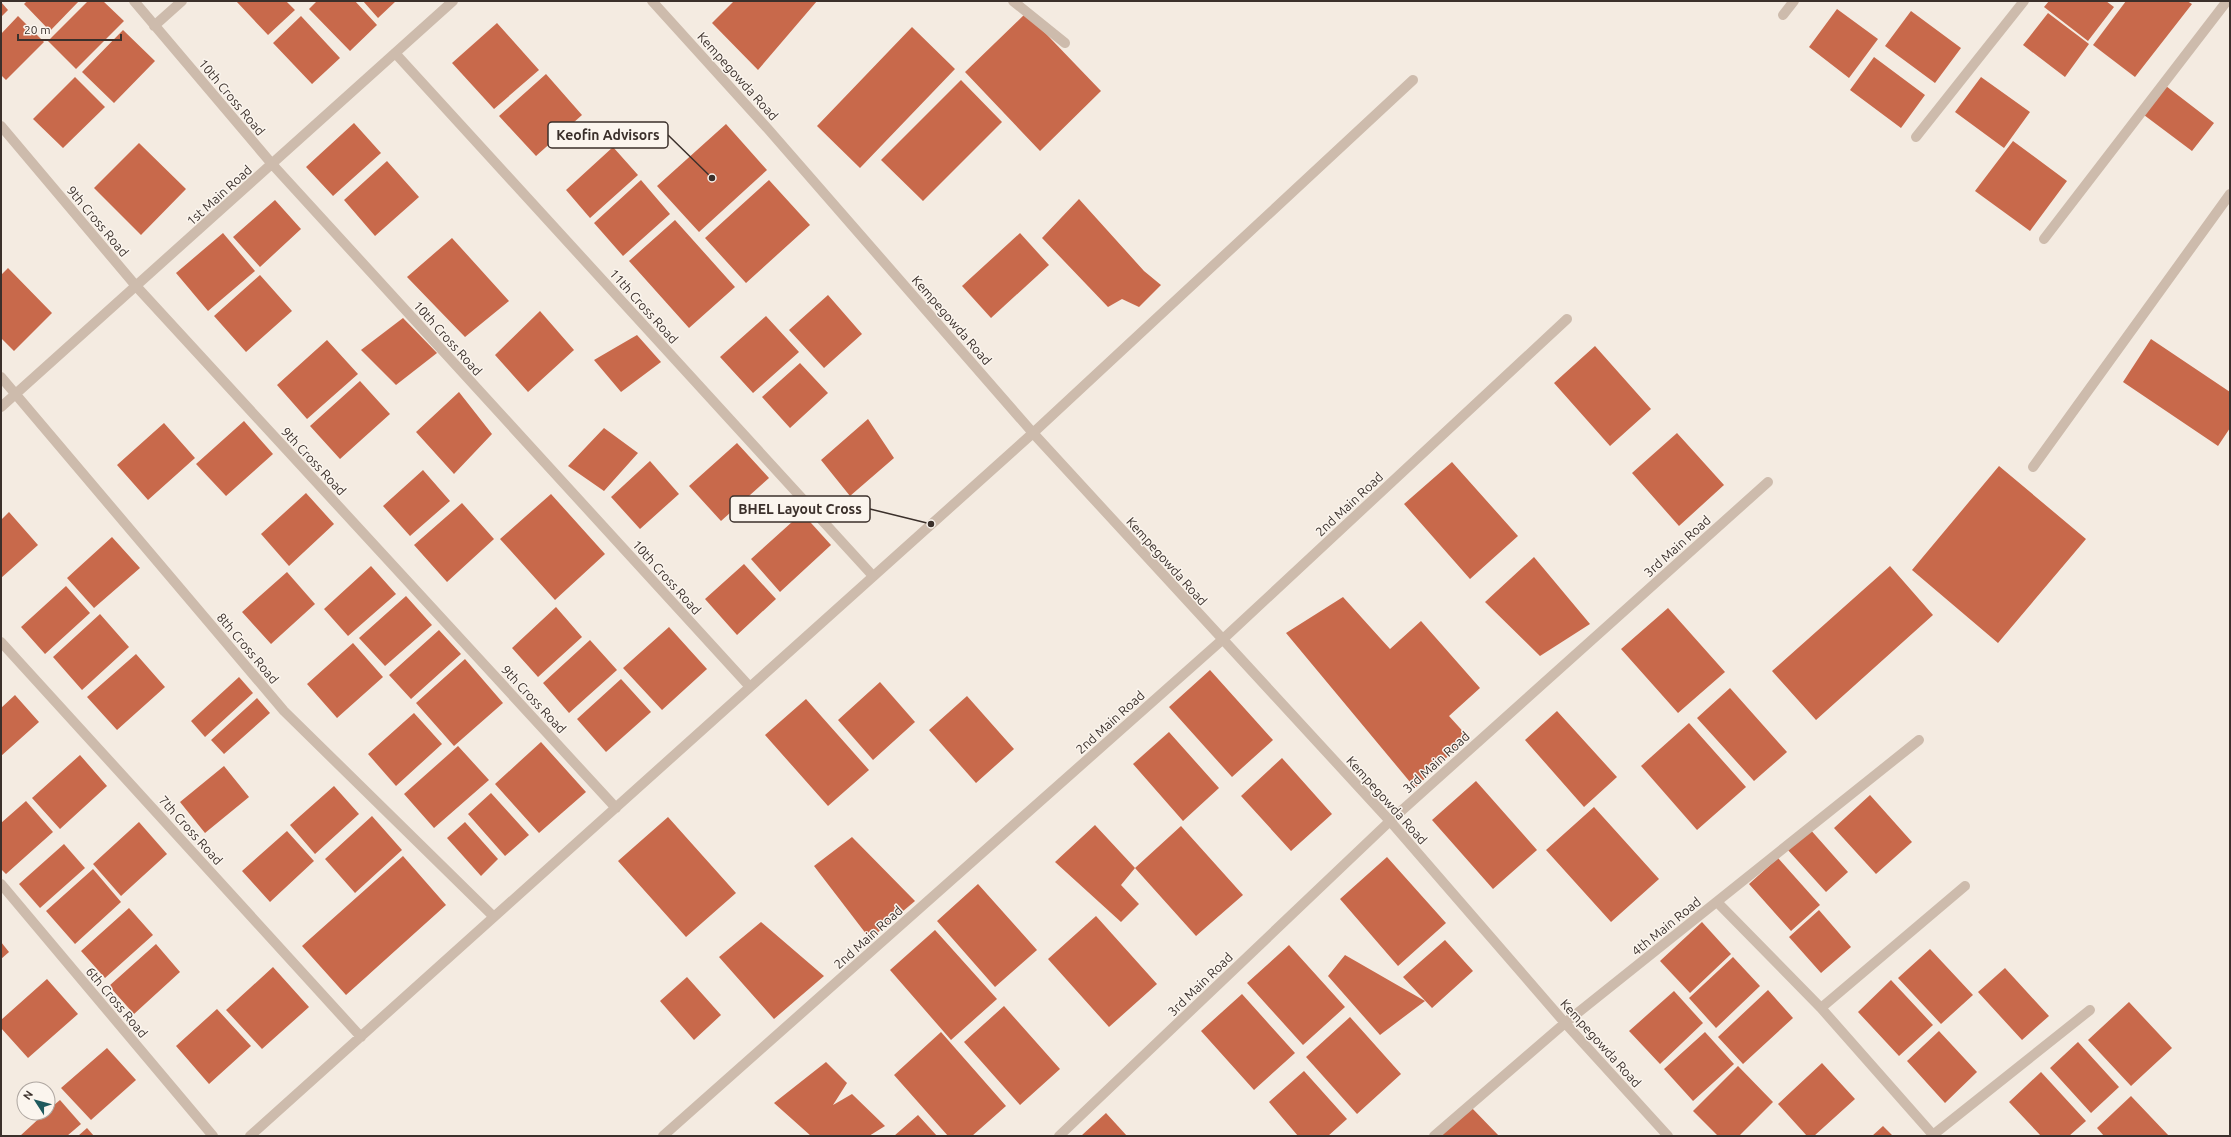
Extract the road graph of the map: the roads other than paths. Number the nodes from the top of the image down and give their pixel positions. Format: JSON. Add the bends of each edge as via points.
{"nodes":[{"id":1,"x":134,"y":1,"type":"edge"},
{"id":2,"x":182,"y":1,"type":"edge"},
{"id":3,"x":453,"y":1,"type":"edge"},
{"id":4,"x":652,"y":1,"type":"edge"},
{"id":5,"x":1013,"y":1,"type":"edge"},
{"id":6,"x":1794,"y":1,"type":"edge"},
{"id":7,"x":2024,"y":1,"type":"edge"},
{"id":8,"x":2227,"y":1,"type":"edge"},
{"id":9,"x":1783,"y":15,"type":"dead end"},
{"id":10,"x":154,"y":26,"type":"junction"},
{"id":11,"x":1065,"y":43,"type":"dead end"},
{"id":12,"x":395,"y":53,"type":"junction"},
{"id":13,"x":1413,"y":80,"type":"dead end"},
{"id":14,"x":1,"y":126,"type":"edge"},
{"id":15,"x":1916,"y":137,"type":"dead end"},
{"id":16,"x":272,"y":164,"type":"junction"},
{"id":17,"x":2230,"y":194,"type":"edge"},
{"id":18,"x":2044,"y":239,"type":"dead end"},
{"id":19,"x":136,"y":286,"type":"junction"},
{"id":20,"x":1567,"y":319,"type":"dead end"},
{"id":21,"x":1,"y":377,"type":"edge"},
{"id":22,"x":16,"y":394,"type":"junction"},
{"id":23,"x":1,"y":408,"type":"edge"},
{"id":24,"x":1033,"y":433,"type":"junction"},
{"id":25,"x":2033,"y":468,"type":"dead end"},
{"id":26,"x":1768,"y":482,"type":"dead end"},
{"id":27,"x":874,"y":576,"type":"junction"},
{"id":28,"x":1222,"y":640,"type":"junction"},
{"id":29,"x":1,"y":642,"type":"edge"},
{"id":30,"x":750,"y":687,"type":"junction"},
{"id":31,"x":1919,"y":740,"type":"dead end"},
{"id":32,"x":616,"y":808,"type":"junction"},
{"id":33,"x":1390,"y":821,"type":"junction"},
{"id":34,"x":1,"y":884,"type":"edge"},
{"id":35,"x":1965,"y":886,"type":"dead end"},
{"id":36,"x":1717,"y":902,"type":"junction"},
{"id":37,"x":494,"y":917,"type":"junction"},
{"id":38,"x":1821,"y":1008,"type":"junction"},
{"id":39,"x":2090,"y":1010,"type":"dead end"},
{"id":40,"x":1565,"y":1023,"type":"junction"},
{"id":41,"x":361,"y":1037,"type":"junction"},
{"id":42,"x":213,"y":1136,"type":"edge"},
{"id":43,"x":250,"y":1136,"type":"edge"},
{"id":44,"x":663,"y":1136,"type":"edge"},
{"id":45,"x":1059,"y":1136,"type":"edge"},
{"id":46,"x":1434,"y":1136,"type":"edge"},
{"id":47,"x":1668,"y":1136,"type":"edge"},
{"id":48,"x":1933,"y":1136,"type":"edge"}],
"edges":[{"from":1,"to":10,"type":"street","name":"10th Cross Road"},
{"from":2,"to":10,"type":"street"},
{"from":3,"to":12,"type":"street","name":"1st Main Road"},
{"from":4,"to":24,"type":"street","name":"Kempegowda Road","via":[[773,135]]},
{"from":5,"to":11,"type":"street"},
{"from":6,"to":9,"type":"street"},
{"from":7,"to":15,"type":"street"},
{"from":8,"to":18,"type":"street"},
{"from":10,"to":16,"type":"street","name":"10th Cross Road"},
{"from":12,"to":16,"type":"street","name":"1st Main Road"},
{"from":12,"to":27,"type":"street","name":"11th Cross Road"},
{"from":13,"to":24,"type":"street"},
{"from":14,"to":19,"type":"street","name":"9th Cross Road"},
{"from":16,"to":19,"type":"street","name":"1st Main Road"},
{"from":16,"to":30,"type":"street","name":"10th Cross Road"},
{"from":17,"to":25,"type":"street"},
{"from":19,"to":22,"type":"street","name":"1st Main Road"},
{"from":19,"to":32,"type":"street","name":"9th Cross Road"},
{"from":20,"to":28,"type":"street","name":"2nd Main Road"},
{"from":21,"to":22,"type":"street","name":"8th Cross Road"},
{"from":22,"to":23,"type":"street","name":"1st Main Road"},
{"from":22,"to":37,"type":"street","name":"8th Cross Road","via":[[284,711]]},
{"from":24,"to":27,"type":"street"},
{"from":24,"to":28,"type":"street","name":"Kempegowda Road"},
{"from":26,"to":33,"type":"street","name":"3rd Main Road"},
{"from":27,"to":30,"type":"street"},
{"from":28,"to":33,"type":"street","name":"Kempegowda Road"},
{"from":28,"to":44,"type":"street","name":"2nd Main Road"},
{"from":29,"to":41,"type":"street","name":"7th Cross Road"},
{"from":30,"to":32,"type":"street"},
{"from":31,"to":36,"type":"street","name":"4th Main Road"},
{"from":32,"to":37,"type":"street"},
{"from":33,"to":40,"type":"street","name":"Kempegowda Road"},
{"from":33,"to":45,"type":"street","name":"3rd Main Road"},
{"from":34,"to":42,"type":"street","name":"6th Cross Road"},
{"from":35,"to":38,"type":"street"},
{"from":36,"to":38,"type":"street"},
{"from":36,"to":40,"type":"street","name":"4th Main Road"},
{"from":37,"to":41,"type":"street"},
{"from":38,"to":48,"type":"street"},
{"from":39,"to":48,"type":"street"},
{"from":40,"to":46,"type":"street","name":"4th Main Road"},
{"from":40,"to":47,"type":"street","name":"Kempegowda Road"},
{"from":41,"to":43,"type":"street"}]}
